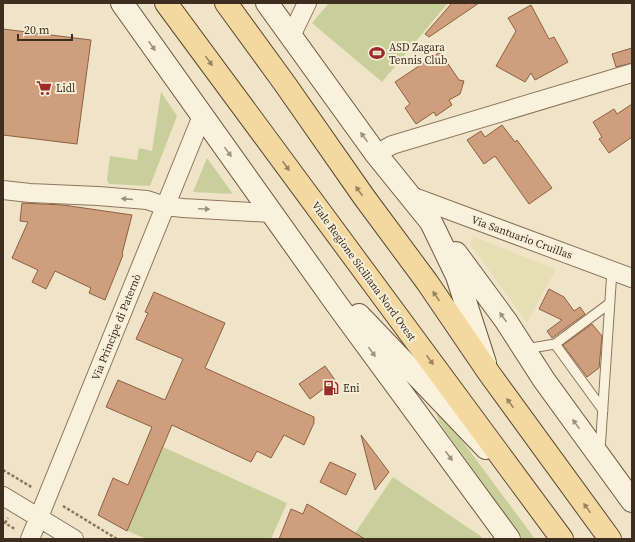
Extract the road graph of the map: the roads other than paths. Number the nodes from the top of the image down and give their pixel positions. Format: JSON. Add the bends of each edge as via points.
{"nodes":[{"id":1,"x":122,"y":3,"type":"edge"},
{"id":2,"x":166,"y":3,"type":"edge"},
{"id":3,"x":226,"y":3,"type":"edge"},
{"id":4,"x":267,"y":3,"type":"edge"},
{"id":5,"x":307,"y":3,"type":"edge"},
{"id":6,"x":291,"y":36,"type":"junction"},
{"id":7,"x":632,"y":73,"type":"edge"},
{"id":8,"x":202,"y":116,"type":"junction"},
{"id":9,"x":376,"y":154,"type":"junction"},
{"id":10,"x":3,"y":190,"type":"edge"},
{"id":11,"x":411,"y":196,"type":"junction"},
{"id":12,"x":165,"y":206,"type":"junction"},
{"id":13,"x":272,"y":213,"type":"junction"},
{"id":14,"x":431,"y":222,"type":"junction"},
{"id":15,"x":299,"y":252,"type":"junction"},
{"id":16,"x":612,"y":270,"type":"junction"},
{"id":17,"x":632,"y":278,"type":"edge"},
{"id":18,"x":610,"y":303,"type":"junction"},
{"id":19,"x":555,"y":344,"type":"junction"},
{"id":20,"x":525,"y":350,"type":"junction"},
{"id":21,"x":488,"y":374,"type":"junction"},
{"id":22,"x":603,"y":410,"type":"junction"},
{"id":23,"x":600,"y":456,"type":"junction"},
{"id":24,"x":528,"y":493,"type":"junction"},
{"id":25,"x":3,"y":496,"type":"edge"},
{"id":26,"x":481,"y":501,"type":"junction"},
{"id":27,"x":632,"y":501,"type":"edge"},
{"id":28,"x":39,"y":518,"type":"junction"},
{"id":29,"x":30,"y":539,"type":"edge"},
{"id":30,"x":74,"y":539,"type":"edge"},
{"id":31,"x":505,"y":539,"type":"edge"},
{"id":32,"x":509,"y":539,"type":"edge"},
{"id":33,"x":562,"y":539,"type":"edge"},
{"id":34,"x":610,"y":539,"type":"edge"}],
"edges":[{"from":1,"to":8,"type":"street","one_way":true},
{"from":2,"to":24,"type":"main road","name":"Viale Regione Siciliana Nord Ovest","one_way":true},
{"from":21,"to":3,"type":"main road","one_way":true,"via":[[427,282]]},
{"from":4,"to":6,"type":"street"},
{"from":5,"to":6,"type":"street"},
{"from":9,"to":6,"type":"street","one_way":true},
{"from":7,"to":9,"type":"street","via":[[392,146]]},
{"from":8,"to":12,"type":"street","name":"Via Principe di Paternò"},
{"from":8,"to":13,"type":"street","one_way":true},
{"from":9,"to":11,"type":"street"},
{"from":12,"to":10,"type":"street","one_way":true,"via":[[147,200]]},
{"from":11,"to":14,"type":"street"},
{"from":11,"to":16,"type":"street","name":"Via Santuario Cruillas"},
{"from":12,"to":13,"type":"street","one_way":true},
{"from":12,"to":28,"type":"street","name":"Via Principe di Paternò"},
{"from":13,"to":15,"type":"street"},
{"from":20,"to":14,"type":"street","one_way":true},
{"from":14,"to":21,"type":"street","via":[[457,276]]},
{"from":15,"to":24,"type":"street"},
{"from":15,"to":26,"type":"street","one_way":true},
{"from":16,"to":17,"type":"street","name":"Via Santuario Cruillas"},
{"from":16,"to":18,"type":"lane"},
{"from":18,"to":19,"type":"lane"},
{"from":18,"to":22,"type":"lane"},
{"from":19,"to":20,"type":"lane"},
{"from":19,"to":22,"type":"lane"},
{"from":23,"to":20,"type":"street","one_way":true},
{"from":34,"to":21,"type":"main road","one_way":true},
{"from":22,"to":23,"type":"lane"},
{"from":23,"to":27,"type":"street"},
{"from":24,"to":33,"type":"main road","name":"Viale Regione Siciliana Nord Ovest"},
{"from":25,"to":28,"type":"street"},
{"from":26,"to":31,"type":"street"},
{"from":26,"to":32,"type":"street"},
{"from":28,"to":29,"type":"street","name":"Via Principe di Paternò"},
{"from":28,"to":30,"type":"street"}]}
